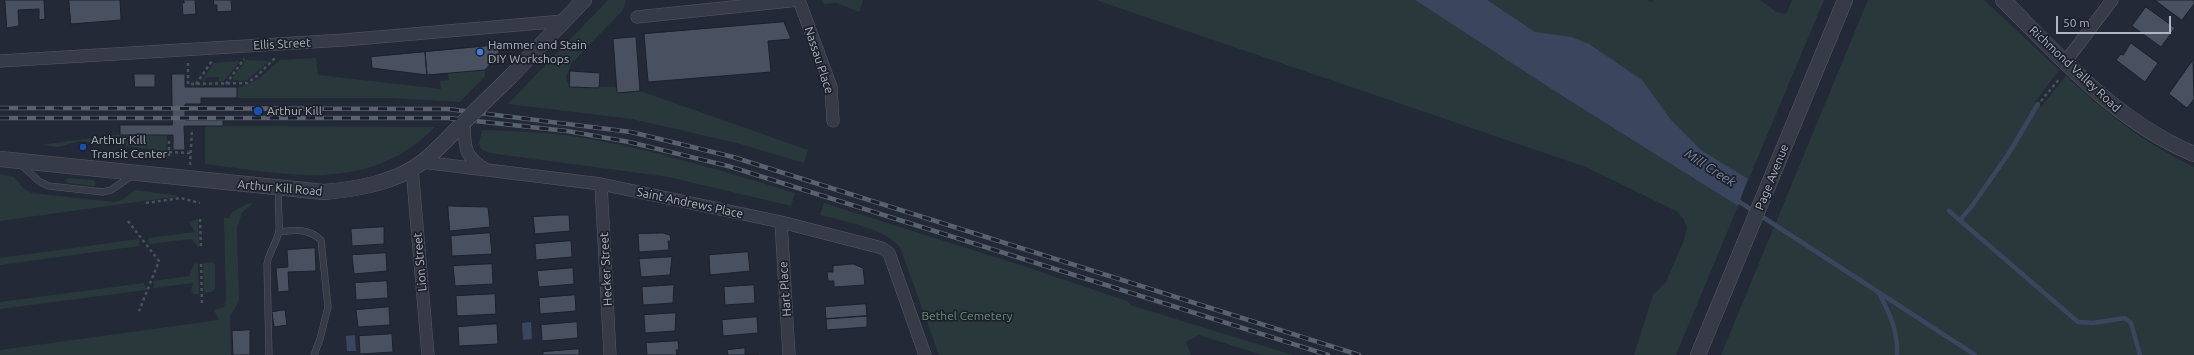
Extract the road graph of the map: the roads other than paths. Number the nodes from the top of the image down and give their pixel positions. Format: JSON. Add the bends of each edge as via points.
{"nodes":[{"id":1,"x":584,"y":0,"type":"edge"},
{"id":2,"x":799,"y":0,"type":"edge"},
{"id":3,"x":1845,"y":0,"type":"edge"},
{"id":4,"x":2004,"y":0,"type":"edge"},
{"id":5,"x":2112,"y":0,"type":"edge"},
{"id":6,"x":637,"y":17,"type":"dead end"},
{"id":7,"x":563,"y":21,"type":"junction"},
{"id":8,"x":0,"y":62,"type":"edge"},
{"id":9,"x":2068,"y":63,"type":"junction"},
{"id":10,"x":833,"y":121,"type":"dead end"},
{"id":11,"x":464,"y":122,"type":"junction"},
{"id":12,"x":2194,"y":154,"type":"edge"},
{"id":13,"x":0,"y":159,"type":"edge"},
{"id":14,"x":17,"y":161,"type":"junction"},
{"id":15,"x":417,"y":165,"type":"junction"},
{"id":16,"x":486,"y":170,"type":"junction"},
{"id":17,"x":136,"y":173,"type":"junction"},
{"id":18,"x":601,"y":184,"type":"junction"},
{"id":19,"x":279,"y":189,"type":"junction"},
{"id":20,"x":781,"y":222,"type":"junction"},
{"id":21,"x":279,"y":232,"type":"junction"},
{"id":22,"x":269,"y":355,"type":"edge"},
{"id":23,"x":314,"y":355,"type":"edge"},
{"id":24,"x":428,"y":355,"type":"edge"},
{"id":25,"x":610,"y":355,"type":"edge"},
{"id":26,"x":789,"y":355,"type":"edge"},
{"id":27,"x":925,"y":355,"type":"edge"},
{"id":28,"x":1698,"y":355,"type":"edge"}],
"edges":[{"from":1,"to":7,"type":"street","name":"Arthur Kill Road"},
{"from":2,"to":6,"type":"street"},
{"from":2,"to":10,"type":"street","name":"Nassau Place","via":[[831,87]]},
{"from":3,"to":28,"type":"street","name":"Page Avenue"},
{"from":4,"to":9,"type":"street","name":"Richmond Valley Road"},
{"from":5,"to":9,"type":"street"},
{"from":7,"to":8,"type":"street","name":"Ellis Street","via":[[344,40]]},
{"from":7,"to":11,"type":"street","name":"Arthur Kill Road","bridge":true},
{"from":9,"to":12,"type":"street","name":"Richmond Valley Road","via":[[2125,116]]},
{"from":11,"to":15,"type":"street","name":"Arthur Kill Road","via":[[442,145]]},
{"from":11,"to":16,"type":"street","via":[[464,146],[467,154]]},
{"from":13,"to":14,"type":"street","name":"Arthur Kill Road"},
{"from":14,"to":17,"type":"street","name":"Arthur Kill Road"},
{"from":14,"to":17,"type":"lane","via":[[40,182],[49,186],[103,192],[111,190]]},
{"from":15,"to":16,"type":"street","name":"Saint Andrews Place"},
{"from":15,"to":19,"type":"street","name":"Arthur Kill Road","via":[[384,181],[342,190],[324,192]]},
{"from":15,"to":24,"type":"street","name":"Lion Street"},
{"from":16,"to":18,"type":"street","name":"Saint Andrews Place"},
{"from":17,"to":19,"type":"street","name":"Arthur Kill Road"},
{"from":18,"to":20,"type":"street","name":"Saint Andrews Place"},
{"from":18,"to":25,"type":"street","name":"Hecker Street"},
{"from":19,"to":21,"type":"lane"},
{"from":20,"to":26,"type":"street","name":"Hart Place"},
{"from":20,"to":27,"type":"street","name":"Saint Andrews Place","via":[[882,248],[889,253]]},
{"from":21,"to":22,"type":"lane","via":[[268,254],[267,264]]},
{"from":21,"to":23,"type":"lane","via":[[302,230],[321,240],[328,307]]}]}
